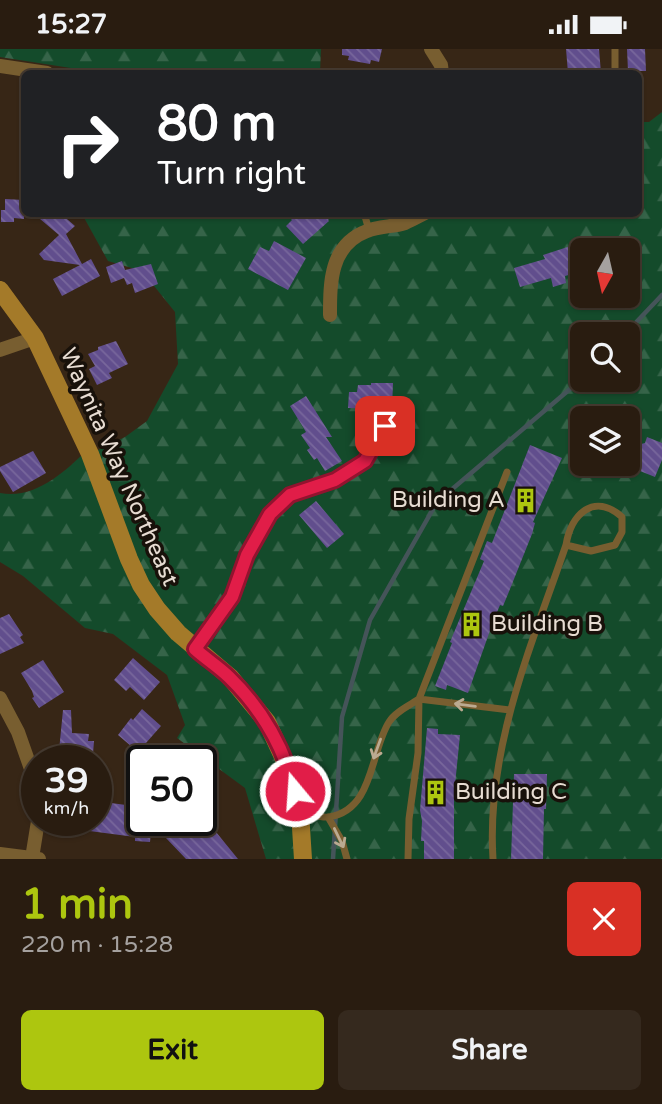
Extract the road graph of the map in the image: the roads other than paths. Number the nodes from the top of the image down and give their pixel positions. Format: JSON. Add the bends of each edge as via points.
{"nodes":[{"id":1,"x":431,"y":49,"type":"edge"},
{"id":2,"x":615,"y":49,"type":"edge"},
{"id":3,"x":0,"y":66,"type":"edge"},
{"id":4,"x":27,"y":70,"type":"edge"},
{"id":5,"x":442,"y":70,"type":"edge"},
{"id":6,"x":615,"y":70,"type":"edge"},
{"id":7,"x":365,"y":217,"type":"edge"},
{"id":8,"x":417,"y":217,"type":"edge"},
{"id":9,"x":369,"y":230,"type":"junction"},
{"id":10,"x":0,"y":289,"type":"edge"},
{"id":11,"x":330,"y":316,"type":"dead end"},
{"id":12,"x":34,"y":338,"type":"junction"},
{"id":13,"x":0,"y":350,"type":"edge"},
{"id":14,"x":385,"y":426,"type":"dead end"},
{"id":15,"x":507,"y":472,"type":"dead end"},
{"id":16,"x":566,"y":545,"type":"junction"},
{"id":17,"x":195,"y":649,"type":"junction"},
{"id":18,"x":0,"y":698,"type":"edge"},
{"id":19,"x":419,"y":699,"type":"junction"},
{"id":20,"x":510,"y":710,"type":"junction"},
{"id":21,"x":23,"y":745,"type":"edge"},
{"id":22,"x":300,"y":812,"type":"junction"},
{"id":23,"x":328,"y":817,"type":"junction"},
{"id":24,"x":36,"y":836,"type":"edge"},
{"id":25,"x":0,"y":854,"type":"edge"},
{"id":26,"x":33,"y":858,"type":"edge"},
{"id":27,"x":39,"y":859,"type":"edge"},
{"id":28,"x":303,"y":859,"type":"edge"},
{"id":29,"x":347,"y":859,"type":"edge"},
{"id":30,"x":408,"y":859,"type":"edge"},
{"id":31,"x":493,"y":859,"type":"edge"}],
"edges":[{"from":1,"to":5,"type":"street"},
{"from":2,"to":6,"type":"lane"},
{"from":3,"to":4,"type":"street"},
{"from":7,"to":9,"type":"lane"},
{"from":8,"to":9,"type":"street"},
{"from":9,"to":11,"type":"street","via":[[341,249],[330,285]]},
{"from":10,"to":12,"type":"main road","name":"Waynita Way Northeast"},
{"from":12,"to":13,"type":"street"},
{"from":12,"to":17,"type":"main road","name":"Waynita Way Northeast","via":[[90,454],[141,585]]},
{"from":14,"to":17,"type":"lane","via":[[365,461],[335,480],[290,495],[270,514],[247,555],[232,597]]},
{"from":15,"to":19,"type":"lane"},
{"from":16,"to":16,"type":"lane","via":[[591,551],[615,545],[622,517],[597,505],[582,512]]},
{"from":16,"to":20,"type":"lane"},
{"from":17,"to":22,"type":"main road","name":"Waynita Way Northeast","via":[[230,677],[267,722],[289,770]]},
{"from":18,"to":21,"type":"street"},
{"from":20,"to":19,"type":"lane","one_way":true},
{"from":19,"to":23,"type":"lane","one_way":true,"via":[[391,719],[376,747],[365,789],[352,807]]},
{"from":19,"to":30,"type":"lane"},
{"from":20,"to":31,"type":"lane","via":[[495,775]]},
{"from":22,"to":23,"type":"lane"},
{"from":22,"to":28,"type":"main road","name":"Waynita Way Northeast"},
{"from":23,"to":29,"type":"lane","one_way":true},
{"from":24,"to":26,"type":"street"},
{"from":25,"to":26,"type":"street"},
{"from":26,"to":27,"type":"street"}]}
